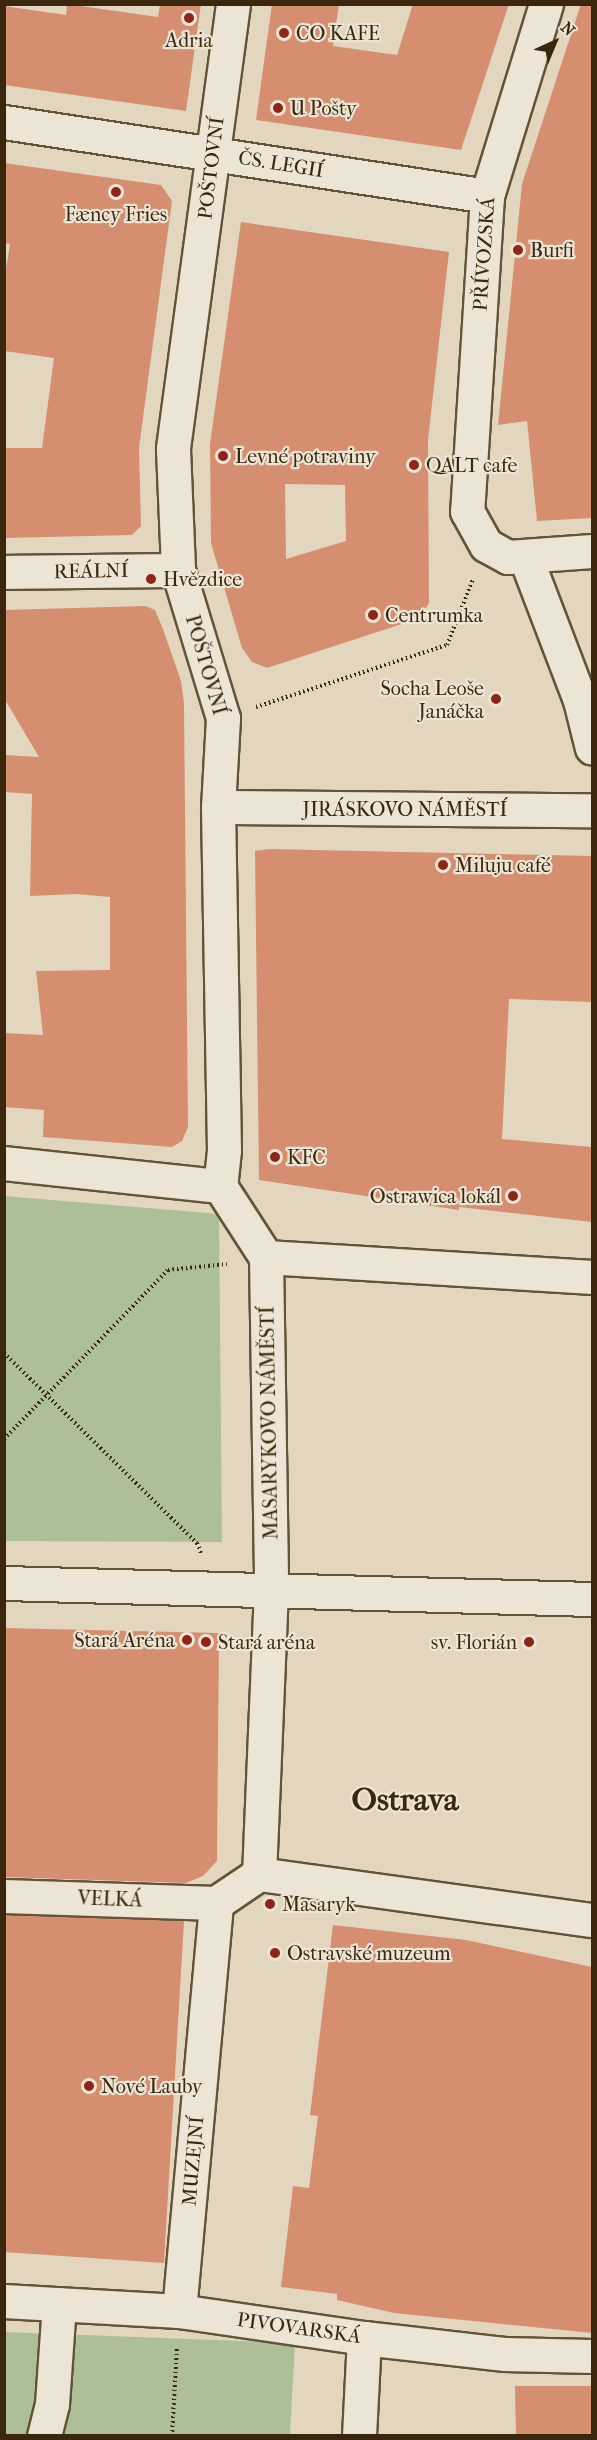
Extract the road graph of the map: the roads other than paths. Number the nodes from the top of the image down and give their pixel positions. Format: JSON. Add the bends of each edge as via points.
{"nodes":[{"id":1,"x":233,"y":4,"type":"edge"},
{"id":2,"x":546,"y":4,"type":"edge"},
{"id":3,"x":4,"y":122,"type":"edge"},
{"id":4,"x":213,"y":153,"type":"junction"},
{"id":5,"x":487,"y":195,"type":"junction"},
{"id":6,"x":592,"y":550,"type":"edge"},
{"id":7,"x":525,"y":556,"type":"junction"},
{"id":8,"x":177,"y":570,"type":"junction"},
{"id":9,"x":4,"y":572,"type":"edge"},
{"id":10,"x":592,"y":748,"type":"edge"},
{"id":11,"x":218,"y":807,"type":"junction"},
{"id":12,"x":592,"y":810,"type":"edge"},
{"id":13,"x":4,"y":1163,"type":"edge"},
{"id":14,"x":220,"y":1186,"type":"junction"},
{"id":15,"x":267,"y":1257,"type":"junction"},
{"id":16,"x":592,"y":1277,"type":"edge"},
{"id":17,"x":4,"y":1583,"type":"edge"},
{"id":18,"x":271,"y":1590,"type":"junction"},
{"id":19,"x":592,"y":1599,"type":"edge"},
{"id":20,"x":258,"y":1874,"type":"junction"},
{"id":21,"x":4,"y":1896,"type":"edge"},
{"id":22,"x":216,"y":1903,"type":"junction"},
{"id":23,"x":592,"y":1920,"type":"edge"},
{"id":24,"x":4,"y":2301,"type":"edge"},
{"id":25,"x":58,"y":2304,"type":"junction"},
{"id":26,"x":178,"y":2311,"type":"junction"},
{"id":27,"x":364,"y":2338,"type":"junction"},
{"id":28,"x":592,"y":2356,"type":"edge"},
{"id":29,"x":44,"y":2436,"type":"edge"},
{"id":30,"x":359,"y":2436,"type":"edge"}],
"edges":[{"from":1,"to":4,"type":"street","name":"POŠTOVNÍ"},
{"from":2,"to":5,"type":"street","name":"PŘÍVOZSKÁ"},
{"from":3,"to":4,"type":"street","name":"ČS. LEGIÍ"},
{"from":4,"to":5,"type":"street","name":"ČS. LEGIÍ"},
{"from":4,"to":8,"type":"street","name":"POŠTOVNÍ","via":[[173,449]]},
{"from":5,"to":7,"type":"street","name":"PŘÍVOZSKÁ","via":[[467,511],[486,545],[508,557]]},
{"from":6,"to":7,"type":"street"},
{"from":7,"to":10,"type":"street","via":[[580,700]]},
{"from":8,"to":9,"type":"street","name":"REÁLNÍ"},
{"from":8,"to":11,"type":"street","name":"POŠTOVNÍ","via":[[224,718]]},
{"from":11,"to":12,"type":"street","name":"JIRÁSKOVO NÁMĚSTÍ"},
{"from":11,"to":14,"type":"street","name":"POŠTOVNÍ","via":[[224,1150]]},
{"from":13,"to":14,"type":"street"},
{"from":14,"to":15,"type":"street"},
{"from":15,"to":16,"type":"street"},
{"from":15,"to":18,"type":"street","name":"MASARYKOVO NÁMĚSTÍ"},
{"from":17,"to":18,"type":"street"},
{"from":18,"to":19,"type":"street"},
{"from":18,"to":20,"type":"street","name":"MASARYKOVO NÁMĚSTÍ"},
{"from":20,"to":22,"type":"street"},
{"from":20,"to":23,"type":"street"},
{"from":21,"to":22,"type":"street","name":"VELKÁ"},
{"from":22,"to":26,"type":"street","name":"MUZEJNÍ"},
{"from":24,"to":25,"type":"street","name":"PIVOVARSKÁ"},
{"from":25,"to":26,"type":"street","name":"PIVOVARSKÁ"},
{"from":25,"to":29,"type":"street","via":[[52,2404]]},
{"from":26,"to":27,"type":"street","name":"PIVOVARSKÁ"},
{"from":27,"to":28,"type":"street","name":"PIVOVARSKÁ","via":[[504,2354]]},
{"from":27,"to":30,"type":"street"}]}
